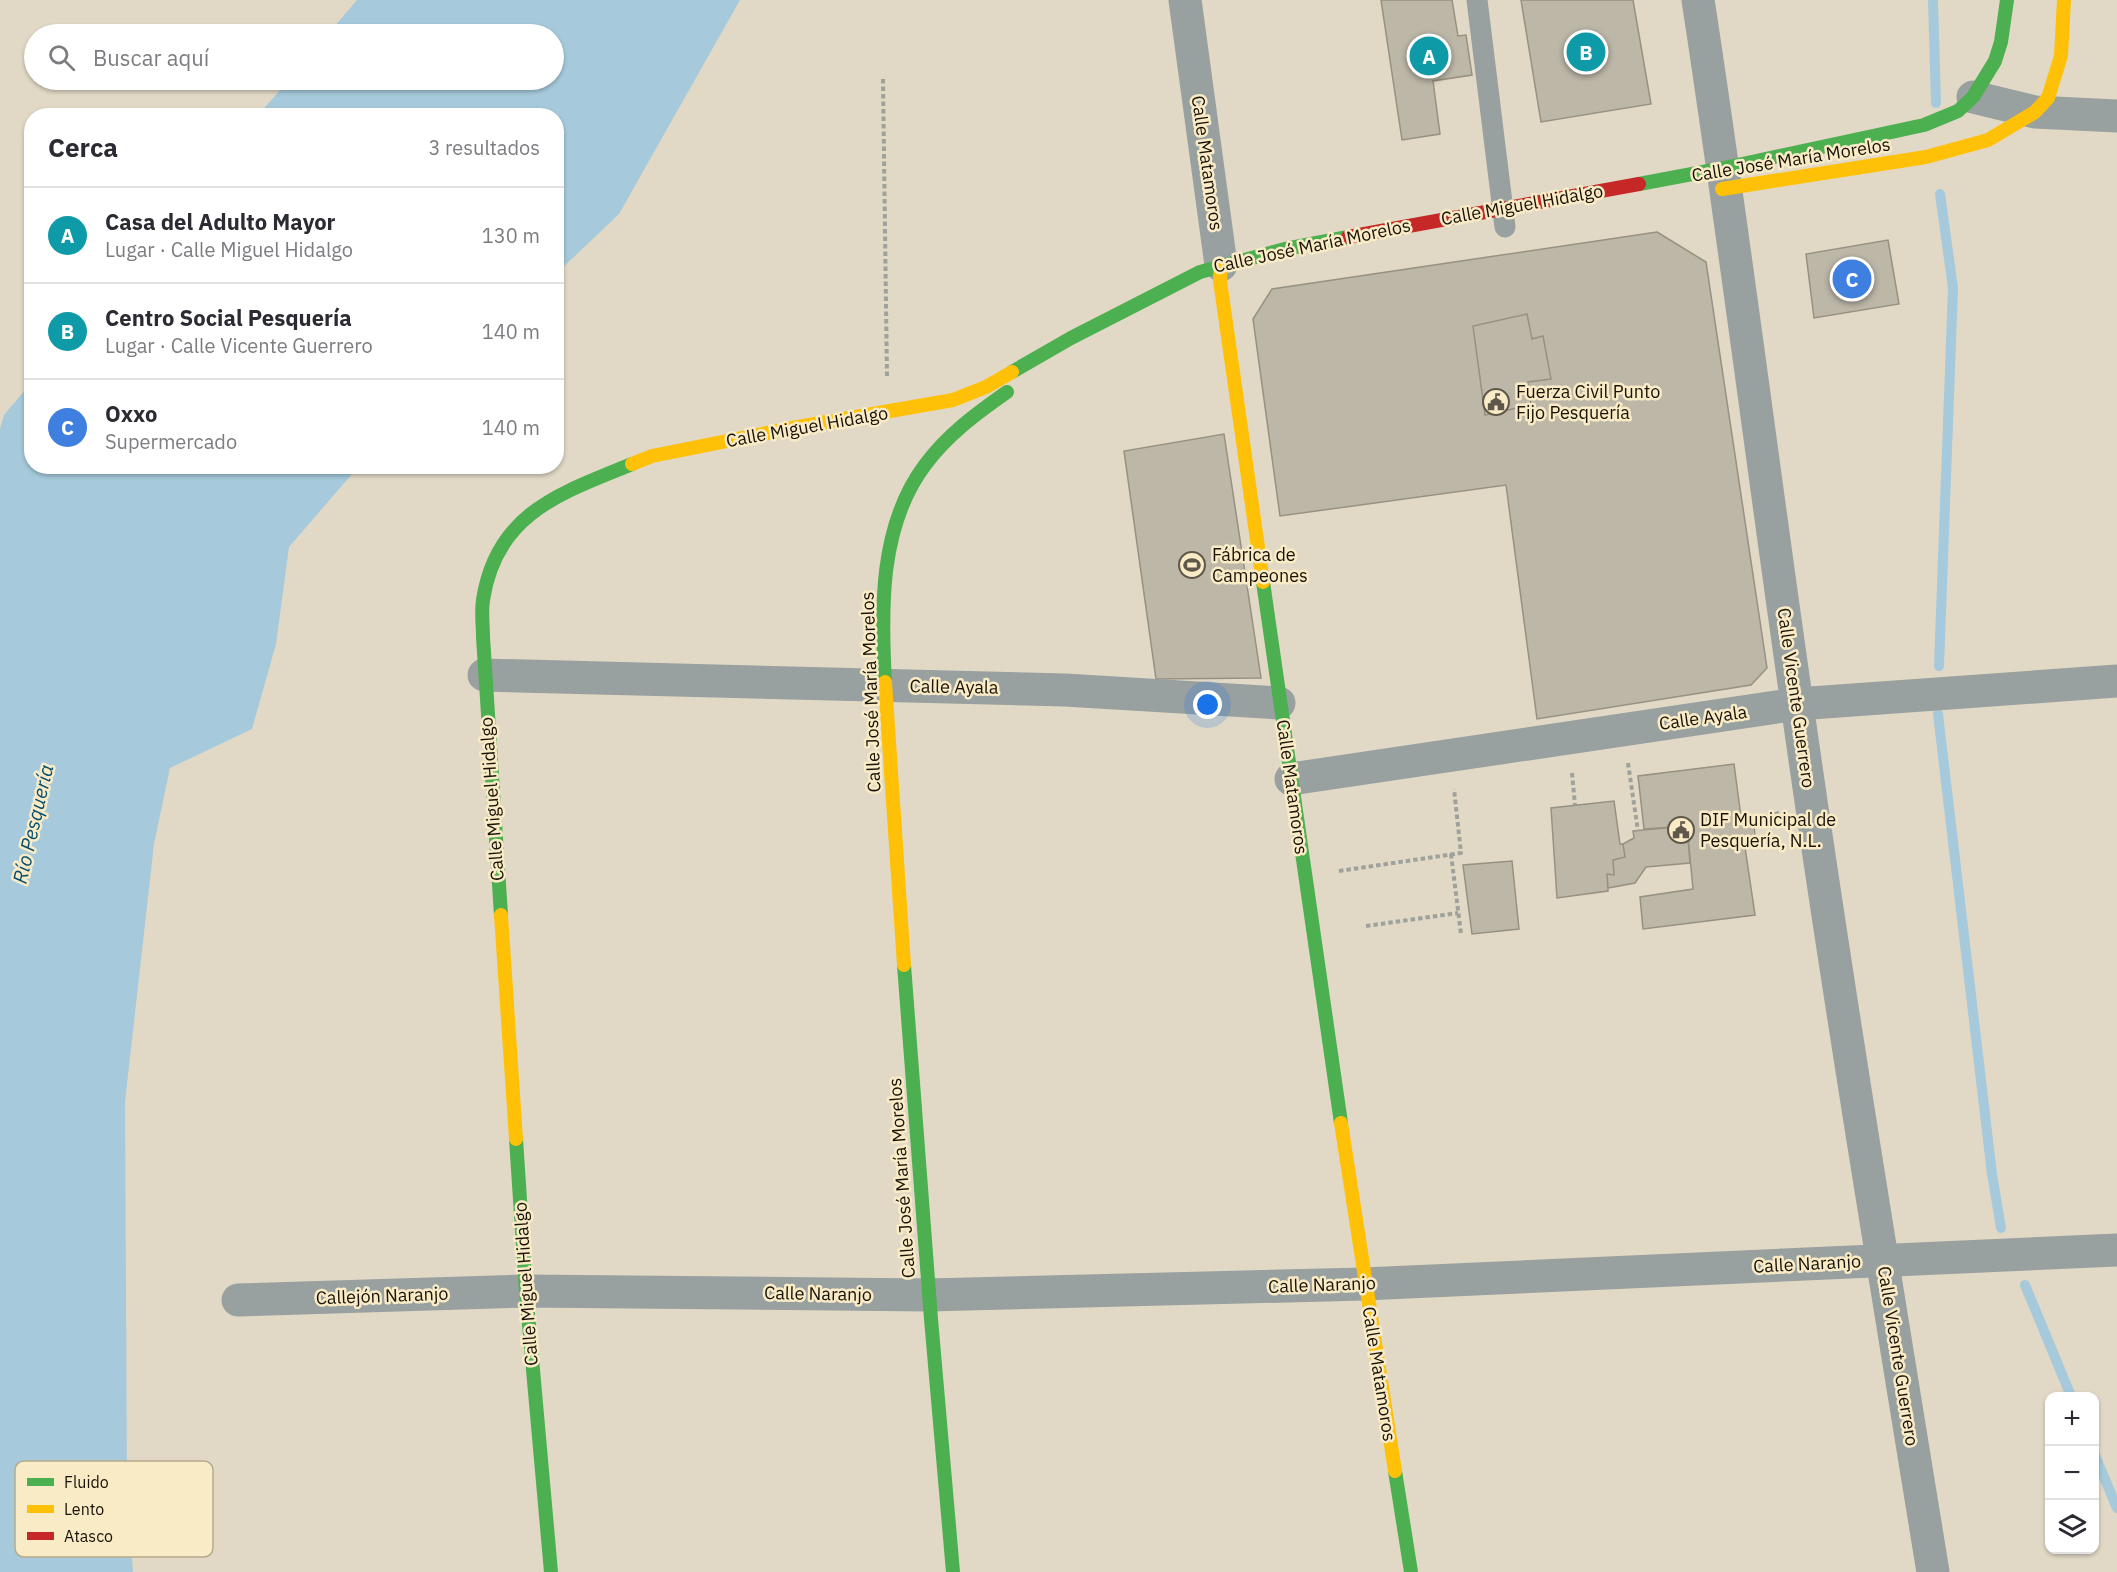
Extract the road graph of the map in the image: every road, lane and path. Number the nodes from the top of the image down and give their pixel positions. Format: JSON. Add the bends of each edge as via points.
{"nodes":[{"id":1,"x":1185,"y":0,"type":"edge"},
{"id":2,"x":1477,"y":0,"type":"edge"},
{"id":3,"x":1698,"y":0,"type":"edge"},
{"id":4,"x":2007,"y":0,"type":"edge"},
{"id":5,"x":2064,"y":0,"type":"edge"},
{"id":6,"x":883,"y":79,"type":"dead end"},
{"id":7,"x":1973,"y":97,"type":"junction"},
{"id":8,"x":2035,"y":112,"type":"junction"},
{"id":9,"x":2117,"y":116,"type":"edge"},
{"id":10,"x":1718,"y":183,"type":"junction"},
{"id":11,"x":1504,"y":222,"type":"junction"},
{"id":12,"x":1221,"y":278,"type":"junction"},
{"id":13,"x":1160,"y":308,"type":"dead end"},
{"id":14,"x":1080,"y":349,"type":"dead end"},
{"id":15,"x":1021,"y":383,"type":"dead end"},
{"id":16,"x":888,"y":413,"type":"junction"},
{"id":17,"x":484,"y":675,"type":"junction"},
{"id":18,"x":2117,"y":681,"type":"edge"},
{"id":19,"x":886,"y":686,"type":"junction"},
{"id":20,"x":1280,"y":703,"type":"junction"},
{"id":21,"x":1797,"y":705,"type":"junction"},
{"id":22,"x":1624,"y":730,"type":"junction"},
{"id":23,"x":1450,"y":755,"type":"junction"},
{"id":24,"x":1291,"y":779,"type":"junction"},
{"id":25,"x":1638,"y":831,"type":"dead end"},
{"id":26,"x":1451,"y":854,"type":"junction"},
{"id":27,"x":1305,"y":876,"type":"junction"},
{"id":28,"x":1458,"y":913,"type":"junction"},
{"id":29,"x":1366,"y":926,"type":"dead end"},
{"id":30,"x":1461,"y":934,"type":"dead end"},
{"id":31,"x":2117,"y":1250,"type":"edge"},
{"id":32,"x":1882,"y":1260,"type":"junction"},
{"id":33,"x":1364,"y":1284,"type":"junction"},
{"id":34,"x":526,"y":1291,"type":"junction"},
{"id":35,"x":928,"y":1295,"type":"junction"},
{"id":36,"x":238,"y":1300,"type":"dead end"},
{"id":37,"x":551,"y":1572,"type":"edge"},
{"id":38,"x":953,"y":1572,"type":"edge"},
{"id":39,"x":1411,"y":1572,"type":"edge"},
{"id":40,"x":1933,"y":1572,"type":"edge"}],
"edges":[{"from":1,"to":12,"type":"street","name":"Calle Matamoros"},
{"from":2,"to":11,"type":"lane"},
{"from":3,"to":10,"type":"street","name":"Calle Vicente Guerrero"},
{"from":4,"to":7,"type":"main road","via":[[1995,61]]},
{"from":5,"to":8,"type":"main road","via":[[2061,56],[2048,98]]},
{"from":6,"to":16,"type":"path"},
{"from":7,"to":8,"type":"street"},
{"from":7,"to":10,"type":"main road","name":"Calle Miguel Hidalgo","via":[[1958,111],[1924,125]]},
{"from":8,"to":9,"type":"street"},
{"from":8,"to":10,"type":"main road","name":"Calle José María Morelos","via":[[1988,141],[1926,157]]},
{"from":10,"to":11,"type":"main road","name":"Calle Miguel Hidalgo"},
{"from":10,"to":21,"type":"street","name":"Calle Vicente Guerrero"},
{"from":11,"to":12,"type":"main road","name":"Calle Miguel Hidalgo","via":[[1285,249]]},
{"from":12,"to":16,"type":"main road","name":"Calle Miguel Hidalgo","via":[[1200,272],[986,387],[953,399]]},
{"from":12,"to":20,"type":"main road","name":"Calle Matamoros"},
{"from":13,"to":14,"type":"main road"},
{"from":15,"to":19,"type":"main road","name":"Calle José María Morelos","via":[[967,420],[926,461],[913,480],[889,554],[885,588]]},
{"from":16,"to":17,"type":"main road","name":"Calle Miguel Hidalgo","via":[[652,456],[545,502],[518,525],[494,560],[483,600]]},
{"from":17,"to":19,"type":"street","name":"Calle Ayala"},
{"from":17,"to":34,"type":"main road","name":"Calle Miguel Hidalgo"},
{"from":18,"to":21,"type":"street","name":"Calle Ayala"},
{"from":19,"to":20,"type":"street","name":"Calle Ayala","via":[[1065,690]]},
{"from":19,"to":35,"type":"main road","name":"Calle José María Morelos"},
{"from":20,"to":24,"type":"main road","name":"Calle Matamoros"},
{"from":21,"to":22,"type":"street","name":"Calle Ayala"},
{"from":21,"to":32,"type":"street","name":"Calle Vicente Guerrero"},
{"from":22,"to":23,"type":"street","name":"Calle Ayala"},
{"from":22,"to":25,"type":"path"},
{"from":23,"to":24,"type":"street","name":"Calle Ayala"},
{"from":23,"to":26,"type":"path","via":[[1461,853]]},
{"from":24,"to":27,"type":"main road","name":"Calle Matamoros"},
{"from":26,"to":27,"type":"path"},
{"from":26,"to":28,"type":"path"},
{"from":27,"to":33,"type":"main road","name":"Calle Matamoros"},
{"from":28,"to":29,"type":"path"},
{"from":28,"to":30,"type":"path"},
{"from":31,"to":32,"type":"street","name":"Calle Naranjo"},
{"from":32,"to":33,"type":"street","name":"Calle Naranjo"},
{"from":32,"to":40,"type":"street","name":"Calle Vicente Guerrero"},
{"from":33,"to":35,"type":"street","name":"Calle Naranjo"},
{"from":33,"to":39,"type":"main road","name":"Calle Matamoros"},
{"from":34,"to":35,"type":"street","name":"Calle Naranjo"},
{"from":34,"to":36,"type":"street","name":"Callejón Naranjo"},
{"from":34,"to":37,"type":"main road","name":"Calle Miguel Hidalgo"},
{"from":35,"to":38,"type":"main road","name":"Calle José María Morelos"}]}
